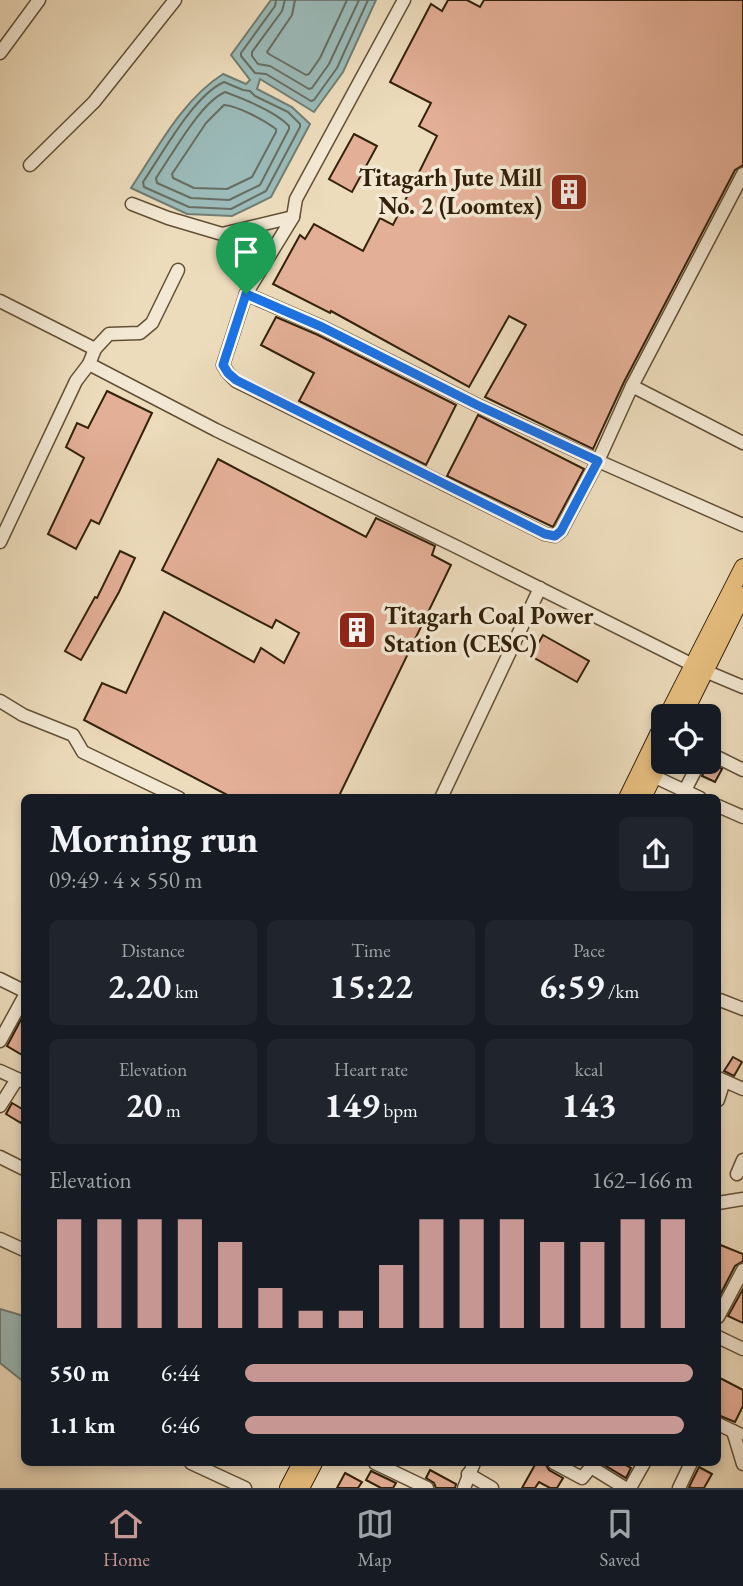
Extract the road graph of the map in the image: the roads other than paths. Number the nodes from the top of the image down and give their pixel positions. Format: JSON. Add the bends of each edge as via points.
{"nodes":[{"id":1,"x":39,"y":0,"type":"edge"},
{"id":2,"x":175,"y":0,"type":"edge"},
{"id":3,"x":404,"y":0,"type":"edge"},
{"id":4,"x":0,"y":54,"type":"edge"},
{"id":5,"x":30,"y":165,"type":"dead end"},
{"id":6,"x":743,"y":174,"type":"edge"},
{"id":7,"x":132,"y":204,"type":"dead end"},
{"id":8,"x":293,"y":217,"type":"junction"},
{"id":9,"x":178,"y":270,"type":"dead end"},
{"id":10,"x":246,"y":294,"type":"junction"},
{"id":11,"x":0,"y":301,"type":"edge"},
{"id":12,"x":95,"y":349,"type":"junction"},
{"id":13,"x":89,"y":364,"type":"junction"},
{"id":14,"x":632,"y":386,"type":"junction"},
{"id":15,"x":743,"y":443,"type":"edge"},
{"id":16,"x":598,"y":461,"type":"junction"},
{"id":17,"x":743,"y":526,"type":"edge"},
{"id":18,"x":0,"y":542,"type":"edge"},
{"id":19,"x":743,"y":567,"type":"edge"},
{"id":20,"x":540,"y":588,"type":"junction"},
{"id":21,"x":741,"y":604,"type":"edge"},
{"id":22,"x":699,"y":668,"type":"junction"},
{"id":23,"x":743,"y":687,"type":"edge"},
{"id":24,"x":0,"y":701,"type":"edge"},
{"id":25,"x":675,"y":704,"type":"edge"},
{"id":26,"x":687,"y":704,"type":"edge"},
{"id":27,"x":651,"y":749,"type":"edge"},
{"id":28,"x":721,"y":759,"type":"edge"},
{"id":29,"x":743,"y":771,"type":"edge"},
{"id":30,"x":693,"y":774,"type":"edge"},
{"id":31,"x":653,"y":776,"type":"joint"},
{"id":32,"x":171,"y":794,"type":"edge"},
{"id":33,"x":443,"y":794,"type":"edge"},
{"id":34,"x":629,"y":794,"type":"edge"},
{"id":35,"x":645,"y":794,"type":"edge"},
{"id":36,"x":683,"y":794,"type":"edge"},
{"id":37,"x":721,"y":807,"type":"edge"},
{"id":38,"x":743,"y":817,"type":"edge"},
{"id":39,"x":0,"y":979,"type":"edge"},
{"id":40,"x":21,"y":990,"type":"edge"},
{"id":41,"x":721,"y":1000,"type":"edge"},
{"id":42,"x":21,"y":1002,"type":"edge"},
{"id":43,"x":743,"y":1009,"type":"edge"},
{"id":44,"x":0,"y":1041,"type":"edge"},
{"id":45,"x":0,"y":1071,"type":"edge"},
{"id":46,"x":721,"y":1079,"type":"edge"},
{"id":47,"x":21,"y":1080,"type":"edge"},
{"id":48,"x":743,"y":1089,"type":"edge"},
{"id":49,"x":0,"y":1106,"type":"edge"},
{"id":50,"x":0,"y":1157,"type":"edge"},
{"id":51,"x":743,"y":1160,"type":"edge"},
{"id":52,"x":21,"y":1168,"type":"edge"},
{"id":53,"x":737,"y":1174,"type":"dead end"},
{"id":54,"x":743,"y":1199,"type":"edge"},
{"id":55,"x":721,"y":1203,"type":"edge"},
{"id":56,"x":0,"y":1239,"type":"edge"},
{"id":57,"x":21,"y":1249,"type":"edge"},
{"id":58,"x":743,"y":1270,"type":"edge"},
{"id":59,"x":721,"y":1311,"type":"edge"},
{"id":60,"x":721,"y":1338,"type":"edge"},
{"id":61,"x":743,"y":1349,"type":"edge"},
{"id":62,"x":721,"y":1425,"type":"edge"},
{"id":63,"x":738,"y":1433,"type":"edge"},
{"id":64,"x":743,"y":1464,"type":"edge"},
{"id":65,"x":197,"y":1466,"type":"edge"},
{"id":66,"x":300,"y":1466,"type":"edge"},
{"id":67,"x":312,"y":1466,"type":"edge"},
{"id":68,"x":381,"y":1466,"type":"edge"},
{"id":69,"x":560,"y":1466,"type":"edge"},
{"id":70,"x":642,"y":1466,"type":"edge"},
{"id":71,"x":690,"y":1466,"type":"edge"},
{"id":72,"x":471,"y":1469,"type":"edge"},
{"id":73,"x":419,"y":1486,"type":"edge"},
{"id":74,"x":295,"y":1487,"type":"edge"},
{"id":75,"x":245,"y":1488,"type":"edge"},
{"id":76,"x":464,"y":1488,"type":"edge"},
{"id":77,"x":492,"y":1488,"type":"edge"},
{"id":78,"x":627,"y":1488,"type":"edge"},
{"id":79,"x":679,"y":1488,"type":"edge"}],
"edges":[{"from":1,"to":4,"type":"street"},
{"from":2,"to":5,"type":"street","via":[[94,102]]},
{"from":3,"to":8,"type":"street","via":[[296,199]]},
{"from":6,"to":14,"type":"street"},
{"from":7,"to":8,"type":"street","via":[[222,234]]},
{"from":8,"to":10,"type":"street"},
{"from":9,"to":12,"type":"street","via":[[152,323],[140,332],[109,334]]},
{"from":10,"to":16,"type":"street"},
{"from":10,"to":16,"type":"street","via":[[223,365],[236,380],[545,534],[555,536],[561,531]]},
{"from":11,"to":12,"type":"street"},
{"from":12,"to":13,"type":"street"},
{"from":13,"to":18,"type":"street","via":[[76,381]]},
{"from":13,"to":20,"type":"street"},
{"from":14,"to":15,"type":"street"},
{"from":14,"to":16,"type":"street"},
{"from":16,"to":17,"type":"street"},
{"from":19,"to":22,"type":"main road"},
{"from":20,"to":22,"type":"street"},
{"from":20,"to":33,"type":"street"},
{"from":21,"to":22,"type":"main road"},
{"from":22,"to":23,"type":"street"},
{"from":22,"to":25,"type":"main road"},
{"from":22,"to":26,"type":"main road"},
{"from":24,"to":32,"type":"street","via":[[73,736],[83,752]]},
{"from":27,"to":34,"type":"main road"},
{"from":28,"to":29,"type":"street"},
{"from":30,"to":36,"type":"street"},
{"from":31,"to":35,"type":"main road"},
{"from":31,"to":36,"type":"street"},
{"from":37,"to":38,"type":"street"},
{"from":39,"to":40,"type":"street"},
{"from":41,"to":43,"type":"street"},
{"from":42,"to":44,"type":"street"},
{"from":45,"to":47,"type":"street"},
{"from":46,"to":48,"type":"street"},
{"from":47,"to":49,"type":"street"},
{"from":50,"to":52,"type":"street"},
{"from":51,"to":53,"type":"street"},
{"from":54,"to":55,"type":"street"},
{"from":56,"to":57,"type":"street"},
{"from":58,"to":59,"type":"street"},
{"from":60,"to":61,"type":"street"},
{"from":62,"to":63,"type":"street"},
{"from":63,"to":64,"type":"street"},
{"from":65,"to":75,"type":"street"},
{"from":66,"to":74,"type":"main road"},
{"from":67,"to":74,"type":"main road"},
{"from":68,"to":73,"type":"street"},
{"from":69,"to":78,"type":"street","via":[[582,1478],[591,1467]]},
{"from":70,"to":78,"type":"street"},
{"from":71,"to":79,"type":"street"},
{"from":72,"to":76,"type":"street"},
{"from":72,"to":77,"type":"street"}]}
